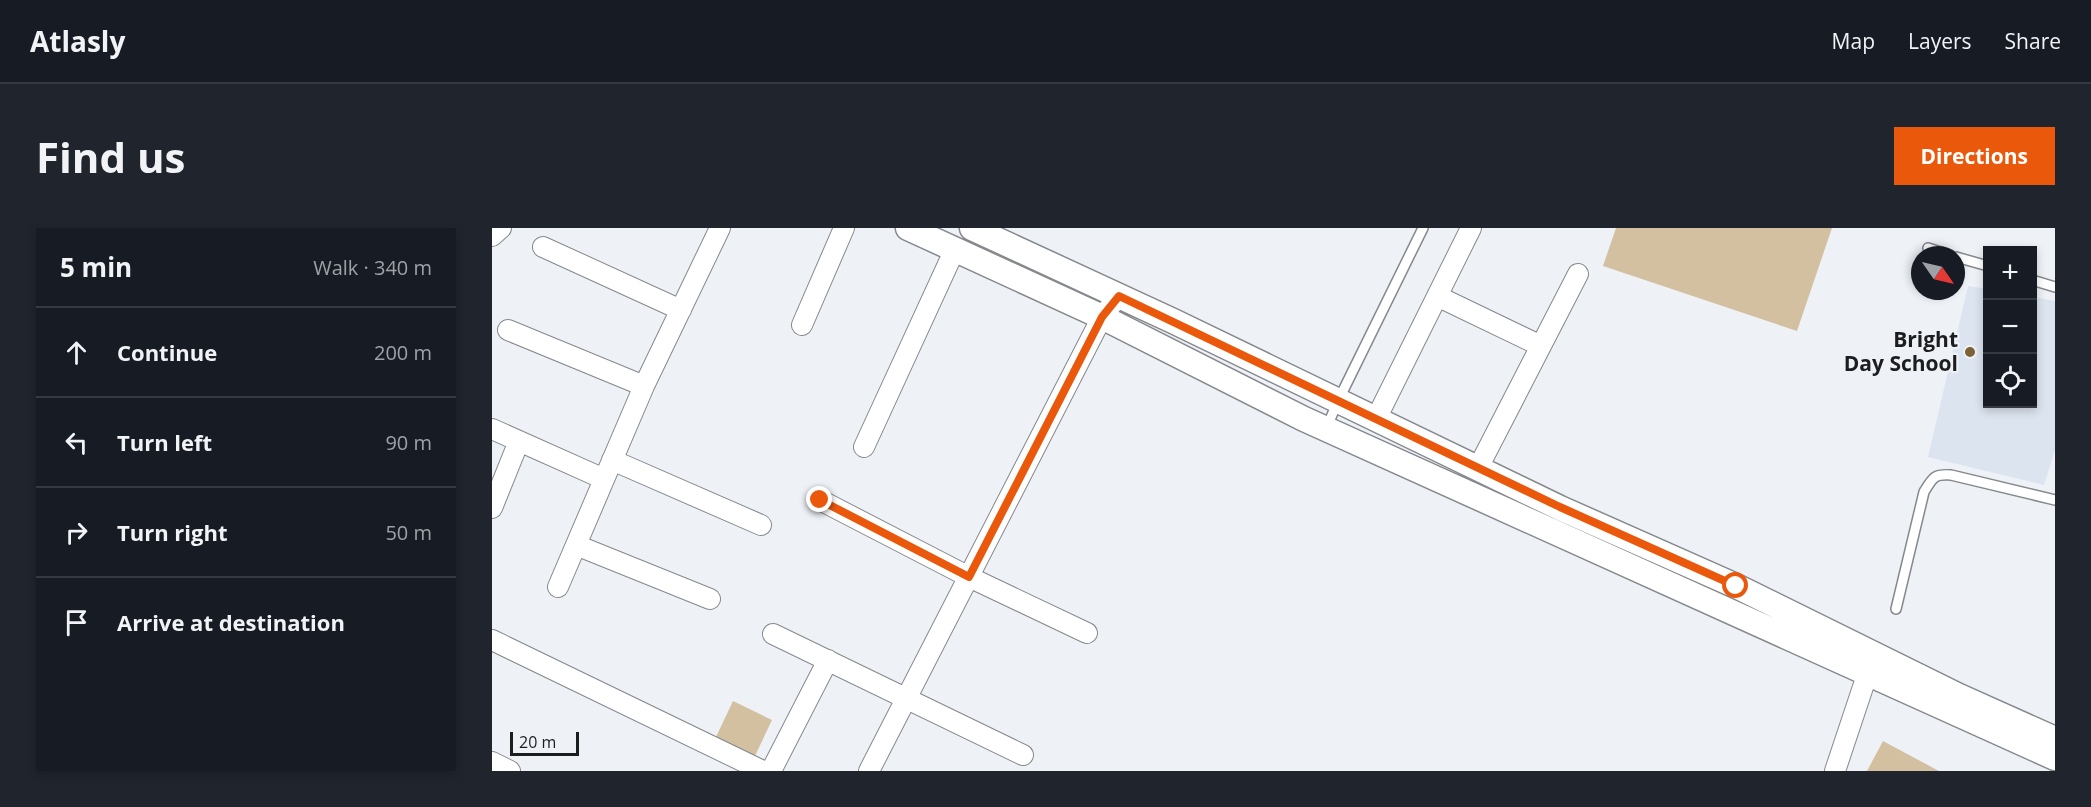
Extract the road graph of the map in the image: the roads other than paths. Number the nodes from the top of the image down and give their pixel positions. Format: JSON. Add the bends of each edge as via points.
{"nodes":[{"id":1,"x":501,"y":228,"type":"edge"},
{"id":2,"x":720,"y":228,"type":"edge"},
{"id":3,"x":844,"y":228,"type":"edge"},
{"id":4,"x":908,"y":228,"type":"edge"},
{"id":5,"x":972,"y":228,"type":"edge"},
{"id":6,"x":1423,"y":228,"type":"edge"},
{"id":7,"x":1471,"y":228,"type":"edge"},
{"id":8,"x":492,"y":236,"type":"edge"},
{"id":9,"x":543,"y":247,"type":"dead end"},
{"id":10,"x":955,"y":249,"type":"junction"},
{"id":11,"x":1965,"y":260,"type":"edge"},
{"id":12,"x":1983,"y":265,"type":"edge"},
{"id":13,"x":1578,"y":274,"type":"dead end"},
{"id":14,"x":2037,"y":282,"type":"edge"},
{"id":15,"x":2055,"y":287,"type":"edge"},
{"id":16,"x":1119,"y":296,"type":"junction"},
{"id":17,"x":1437,"y":296,"type":"junction"},
{"id":18,"x":681,"y":310,"type":"junction"},
{"id":19,"x":1102,"y":317,"type":"junction"},
{"id":20,"x":802,"y":325,"type":"dead end"},
{"id":21,"x":508,"y":330,"type":"dead end"},
{"id":22,"x":1540,"y":346,"type":"junction"},
{"id":23,"x":644,"y":386,"type":"junction"},
{"id":24,"x":1338,"y":400,"type":"junction"},
{"id":25,"x":1376,"y":419,"type":"junction"},
{"id":26,"x":492,"y":429,"type":"edge"},
{"id":27,"x":1326,"y":429,"type":"junction"},
{"id":28,"x":519,"y":441,"type":"junction"},
{"id":29,"x":864,"y":447,"type":"dead end"},
{"id":30,"x":612,"y":460,"type":"junction"},
{"id":31,"x":1478,"y":468,"type":"junction"},
{"id":32,"x":604,"y":479,"type":"junction"},
{"id":33,"x":820,"y":500,"type":"dead end"},
{"id":34,"x":2055,"y":500,"type":"edge"},
{"id":35,"x":492,"y":508,"type":"edge"},
{"id":36,"x":761,"y":525,"type":"dead end"},
{"id":37,"x":576,"y":545,"type":"junction"},
{"id":38,"x":969,"y":577,"type":"junction"},
{"id":39,"x":558,"y":587,"type":"dead end"},
{"id":40,"x":710,"y":599,"type":"dead end"},
{"id":41,"x":1896,"y":609,"type":"dead end"},
{"id":42,"x":1087,"y":633,"type":"dead end"},
{"id":43,"x":773,"y":634,"type":"dead end"},
{"id":44,"x":492,"y":640,"type":"edge"},
{"id":45,"x":828,"y":660,"type":"junction"},
{"id":46,"x":1870,"y":663,"type":"junction"},
{"id":47,"x":907,"y":698,"type":"junction"},
{"id":48,"x":2055,"y":739,"type":"edge"},
{"id":49,"x":1023,"y":755,"type":"dead end"},
{"id":50,"x":2055,"y":758,"type":"edge"},
{"id":51,"x":492,"y":762,"type":"edge"},
{"id":52,"x":510,"y":771,"type":"edge"},
{"id":53,"x":762,"y":771,"type":"edge"},
{"id":54,"x":771,"y":771,"type":"edge"},
{"id":55,"x":869,"y":771,"type":"edge"},
{"id":56,"x":1835,"y":771,"type":"edge"}],
"edges":[{"from":1,"to":8,"type":"street"},
{"from":2,"to":18,"type":"street"},
{"from":3,"to":20,"type":"street"},
{"from":4,"to":10,"type":"street"},
{"from":5,"to":16,"type":"street"},
{"from":6,"to":24,"type":"lane"},
{"from":7,"to":17,"type":"street"},
{"from":9,"to":18,"type":"street"},
{"from":10,"to":19,"type":"street"},
{"from":10,"to":29,"type":"street"},
{"from":11,"to":12,"type":"lane"},
{"from":13,"to":22,"type":"street"},
{"from":14,"to":15,"type":"lane"},
{"from":16,"to":19,"type":"street"},
{"from":16,"to":24,"type":"street"},
{"from":17,"to":22,"type":"street"},
{"from":17,"to":25,"type":"street"},
{"from":18,"to":23,"type":"street"},
{"from":19,"to":27,"type":"street"},
{"from":19,"to":38,"type":"street"},
{"from":21,"to":23,"type":"street"},
{"from":22,"to":31,"type":"street"},
{"from":23,"to":30,"type":"street"},
{"from":24,"to":25,"type":"street"},
{"from":24,"to":27,"type":"lane"},
{"from":25,"to":31,"type":"street"},
{"from":26,"to":28,"type":"street"},
{"from":27,"to":46,"type":"street"},
{"from":28,"to":32,"type":"street"},
{"from":28,"to":35,"type":"street"},
{"from":30,"to":32,"type":"street"},
{"from":30,"to":36,"type":"street"},
{"from":31,"to":46,"type":"street","via":[[1736,586]]},
{"from":32,"to":37,"type":"street"},
{"from":33,"to":38,"type":"street"},
{"from":34,"to":41,"type":"lane","via":[[1939,474],[1924,492]]},
{"from":37,"to":39,"type":"street"},
{"from":37,"to":40,"type":"street"},
{"from":38,"to":42,"type":"street"},
{"from":38,"to":47,"type":"street"},
{"from":43,"to":45,"type":"street"},
{"from":44,"to":53,"type":"street"},
{"from":45,"to":47,"type":"street"},
{"from":45,"to":54,"type":"street"},
{"from":46,"to":48,"type":"street","via":[[1959,696]]},
{"from":46,"to":50,"type":"street"},
{"from":46,"to":56,"type":"street"},
{"from":47,"to":49,"type":"street"},
{"from":47,"to":55,"type":"street"},
{"from":51,"to":52,"type":"street"}]}
